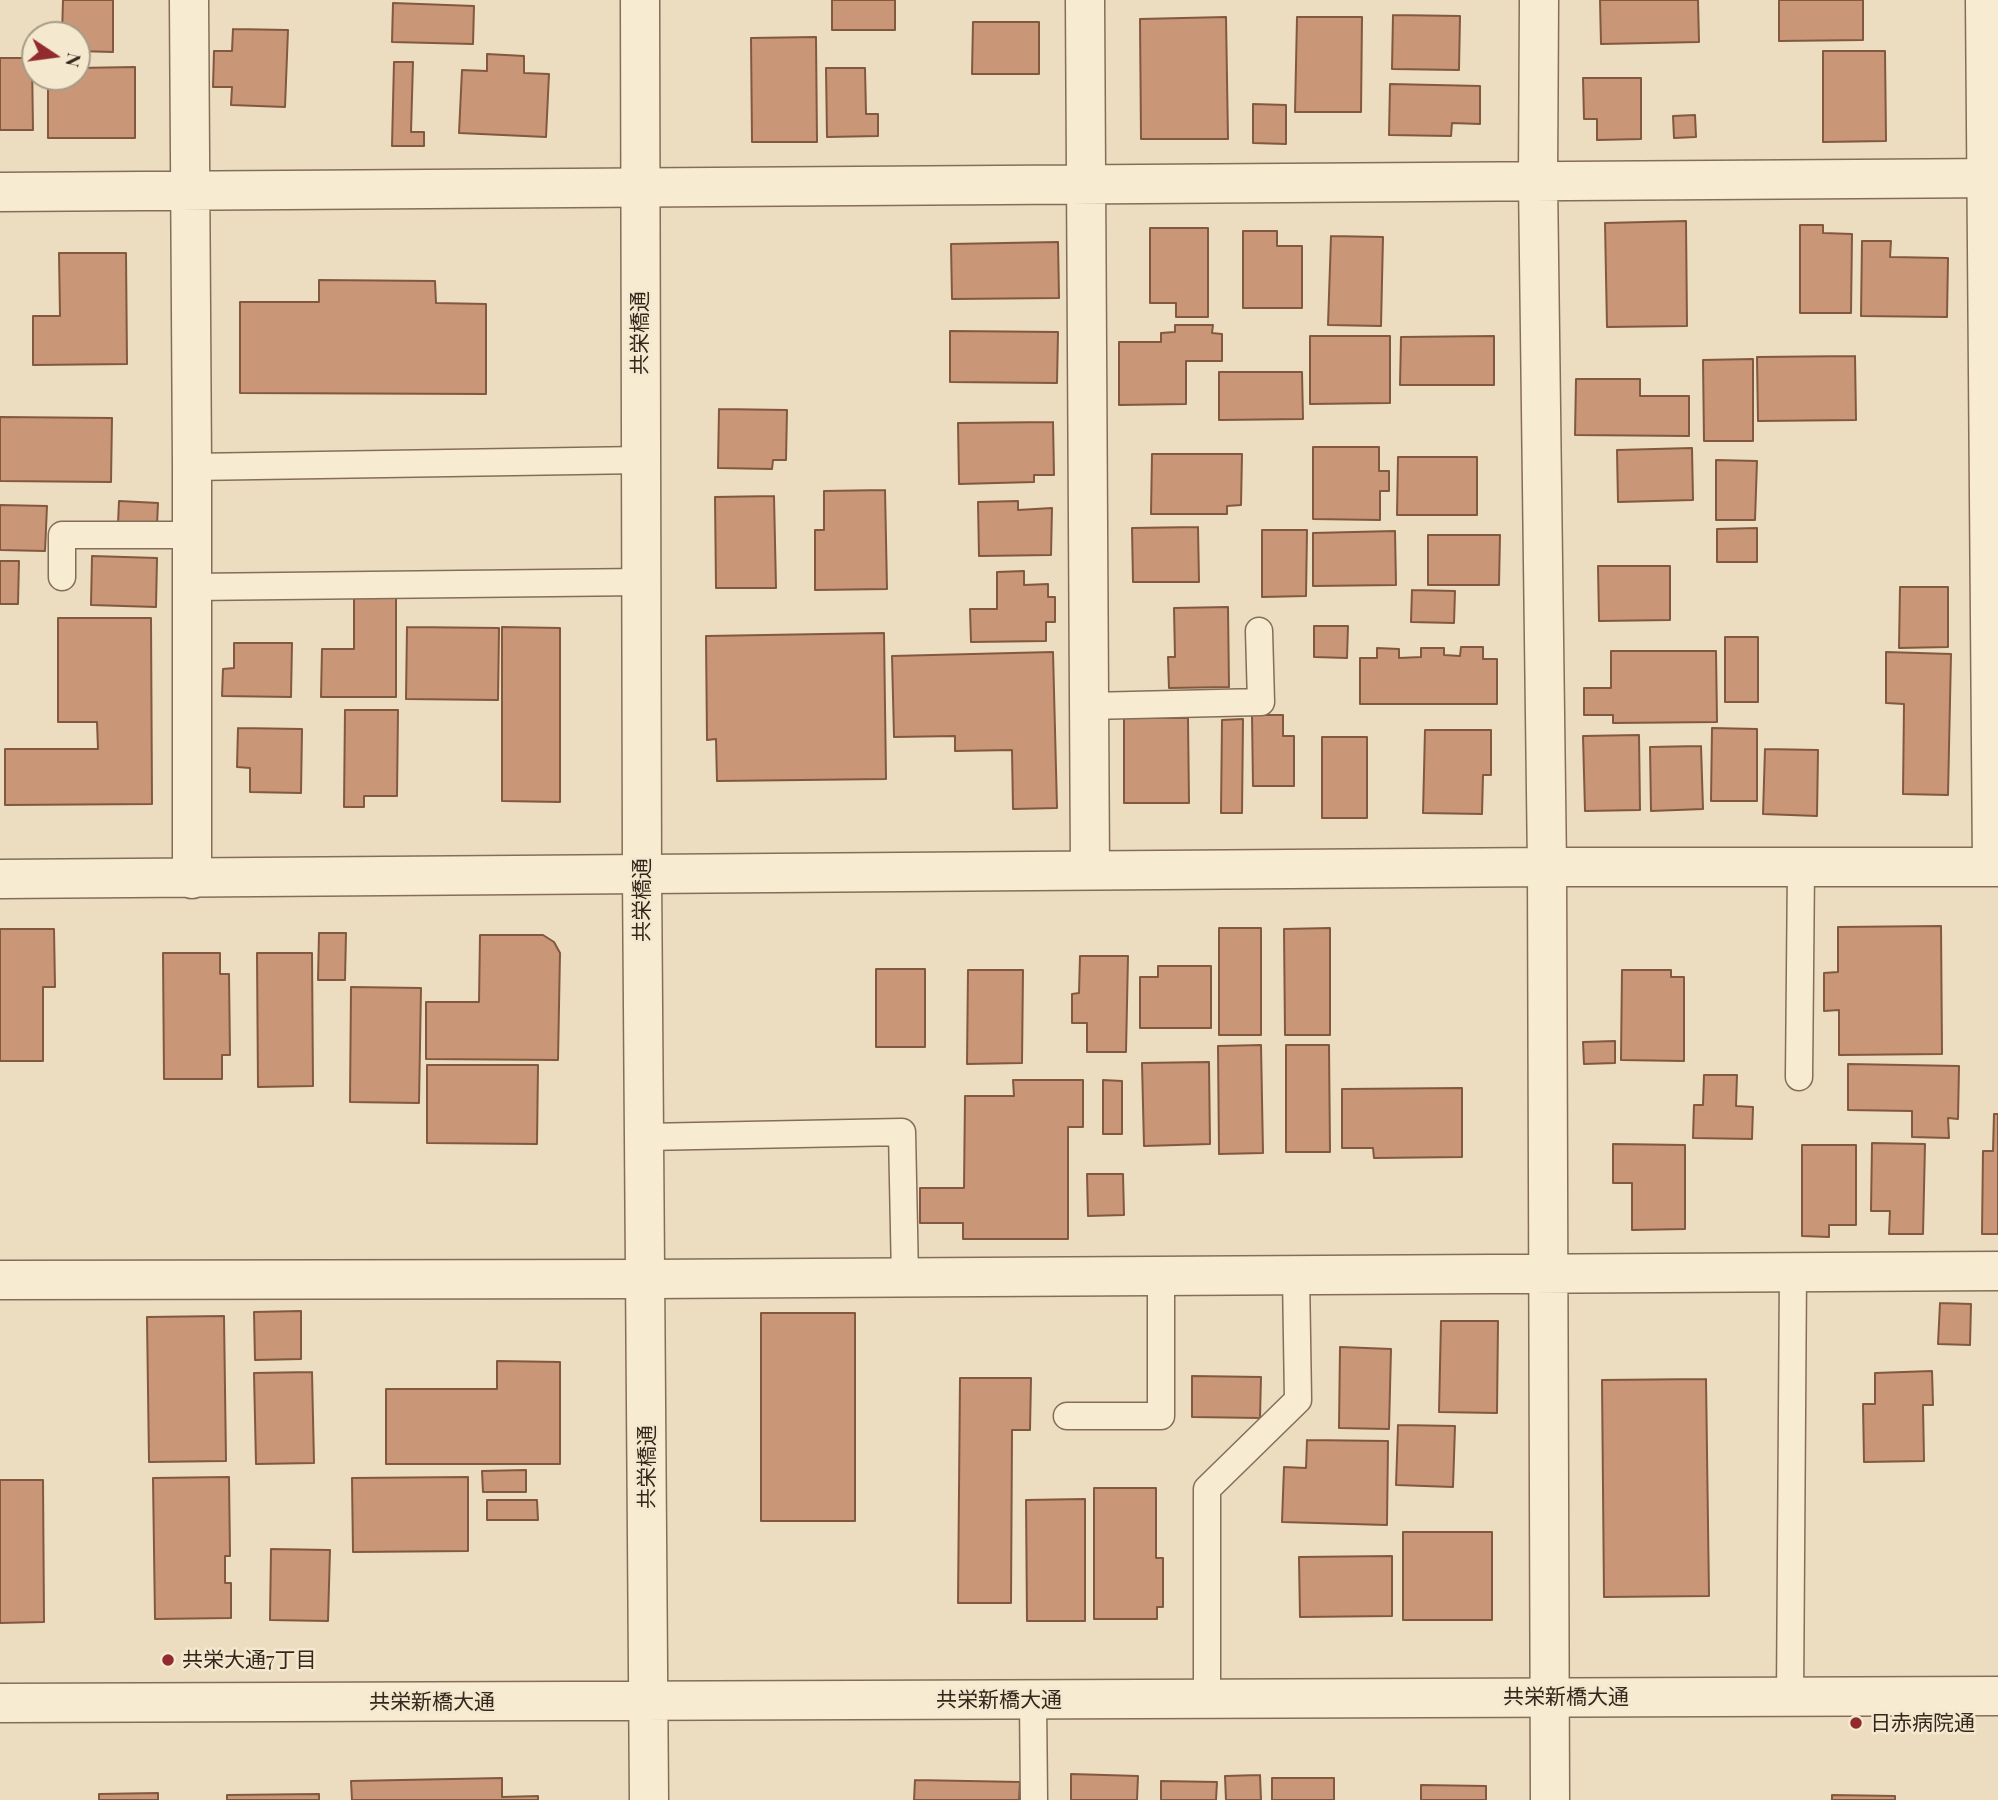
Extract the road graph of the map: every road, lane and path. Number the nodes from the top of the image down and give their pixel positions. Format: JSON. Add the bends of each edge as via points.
{"nodes":[{"id":1,"x":189,"y":0,"type":"edge"},
{"id":2,"x":640,"y":0,"type":"edge"},
{"id":3,"x":1085,"y":0,"type":"edge"},
{"id":4,"x":1539,"y":0,"type":"edge"},
{"id":5,"x":1985,"y":0,"type":"edge"},
{"id":6,"x":1992,"y":178,"type":"edge"},
{"id":7,"x":1538,"y":181,"type":"junction"},
{"id":8,"x":1086,"y":184,"type":"junction"},
{"id":9,"x":640,"y":187,"type":"junction"},
{"id":10,"x":191,"y":191,"type":"junction"},
{"id":11,"x":0,"y":192,"type":"edge"},
{"id":12,"x":641,"y":460,"type":"junction"},
{"id":13,"x":192,"y":467,"type":"junction"},
{"id":14,"x":192,"y":535,"type":"junction"},
{"id":15,"x":62,"y":577,"type":"dead end"},
{"id":16,"x":641,"y":582,"type":"junction"},
{"id":17,"x":192,"y":587,"type":"junction"},
{"id":18,"x":1259,"y":631,"type":"dead end"},
{"id":19,"x":1089,"y":706,"type":"junction"},
{"id":20,"x":1547,"y":866,"type":"junction"},
{"id":21,"x":1801,"y":867,"type":"junction"},
{"id":22,"x":1995,"y":867,"type":"edge"},
{"id":23,"x":1090,"y":870,"type":"junction"},
{"id":24,"x":642,"y":873,"type":"junction"},
{"id":25,"x":0,"y":878,"type":"edge"},
{"id":26,"x":192,"y":879,"type":"junction"},
{"id":27,"x":1800,"y":1077,"type":"dead end"},
{"id":28,"x":645,"y":1138,"type":"junction"},
{"id":29,"x":1998,"y":1270,"type":"edge"},
{"id":30,"x":1793,"y":1271,"type":"junction"},
{"id":31,"x":1548,"y":1273,"type":"junction"},
{"id":32,"x":1161,"y":1275,"type":"junction"},
{"id":33,"x":1296,"y":1275,"type":"junction"},
{"id":34,"x":905,"y":1278,"type":"junction"},
{"id":35,"x":646,"y":1279,"type":"junction"},
{"id":36,"x":0,"y":1280,"type":"edge"},
{"id":37,"x":1067,"y":1416,"type":"dead end"},
{"id":38,"x":1549,"y":1696,"type":"junction"},
{"id":39,"x":1998,"y":1696,"type":"edge"},
{"id":40,"x":1790,"y":1697,"type":"junction"},
{"id":41,"x":1207,"y":1698,"type":"junction"},
{"id":42,"x":1033,"y":1700,"type":"junction"},
{"id":43,"x":648,"y":1702,"type":"junction"},
{"id":44,"x":0,"y":1703,"type":"edge"},
{"id":45,"x":649,"y":1800,"type":"edge"},
{"id":46,"x":1034,"y":1800,"type":"edge"},
{"id":47,"x":1550,"y":1800,"type":"edge"}],
"edges":[{"from":1,"to":10,"type":"street"},
{"from":2,"to":9,"type":"street","name":"共栄橋通"},
{"from":3,"to":8,"type":"street"},
{"from":4,"to":7,"type":"street"},
{"from":5,"to":6,"type":"street"},
{"from":6,"to":7,"type":"street"},
{"from":6,"to":22,"type":"street"},
{"from":7,"to":8,"type":"street"},
{"from":7,"to":20,"type":"street"},
{"from":8,"to":9,"type":"street"},
{"from":8,"to":19,"type":"street"},
{"from":9,"to":10,"type":"street"},
{"from":9,"to":12,"type":"street","name":"共栄橋通"},
{"from":10,"to":11,"type":"street"},
{"from":10,"to":13,"type":"street"},
{"from":12,"to":13,"type":"lane"},
{"from":12,"to":16,"type":"street","name":"共栄橋通"},
{"from":13,"to":14,"type":"street"},
{"from":14,"to":15,"type":"lane","via":[[62,535]]},
{"from":14,"to":17,"type":"street"},
{"from":16,"to":17,"type":"lane"},
{"from":16,"to":24,"type":"street","name":"共栄橋通"},
{"from":17,"to":26,"type":"street"},
{"from":18,"to":19,"type":"lane","via":[[1261,702]]},
{"from":19,"to":23,"type":"street"},
{"from":20,"to":21,"type":"street"},
{"from":20,"to":23,"type":"street"},
{"from":20,"to":31,"type":"street"},
{"from":21,"to":22,"type":"street"},
{"from":21,"to":27,"type":"lane"},
{"from":23,"to":24,"type":"street"},
{"from":24,"to":26,"type":"street"},
{"from":24,"to":28,"type":"street","name":"共栄橋通"},
{"from":25,"to":26,"type":"street"},
{"from":28,"to":34,"type":"lane","via":[[902,1132]]},
{"from":28,"to":35,"type":"street","name":"共栄橋通"},
{"from":29,"to":30,"type":"street"},
{"from":30,"to":31,"type":"street"},
{"from":30,"to":40,"type":"lane"},
{"from":31,"to":33,"type":"street"},
{"from":31,"to":38,"type":"street"},
{"from":32,"to":33,"type":"street"},
{"from":32,"to":34,"type":"street"},
{"from":32,"to":37,"type":"lane","via":[[1161,1416]]},
{"from":33,"to":41,"type":"lane","via":[[1298,1400],[1207,1489]]},
{"from":34,"to":35,"type":"street"},
{"from":35,"to":36,"type":"street"},
{"from":35,"to":43,"type":"street","name":"共栄橋通"},
{"from":38,"to":40,"type":"street","name":"共栄新橋大通"},
{"from":38,"to":41,"type":"street","name":"共栄新橋大通"},
{"from":38,"to":47,"type":"street"},
{"from":39,"to":40,"type":"street","name":"共栄新橋大通"},
{"from":41,"to":42,"type":"street","name":"共栄新橋大通"},
{"from":42,"to":43,"type":"street","name":"共栄新橋大通"},
{"from":42,"to":46,"type":"lane"},
{"from":43,"to":44,"type":"street","name":"共栄新橋大通"},
{"from":43,"to":45,"type":"street","name":"共栄橋通"}]}
